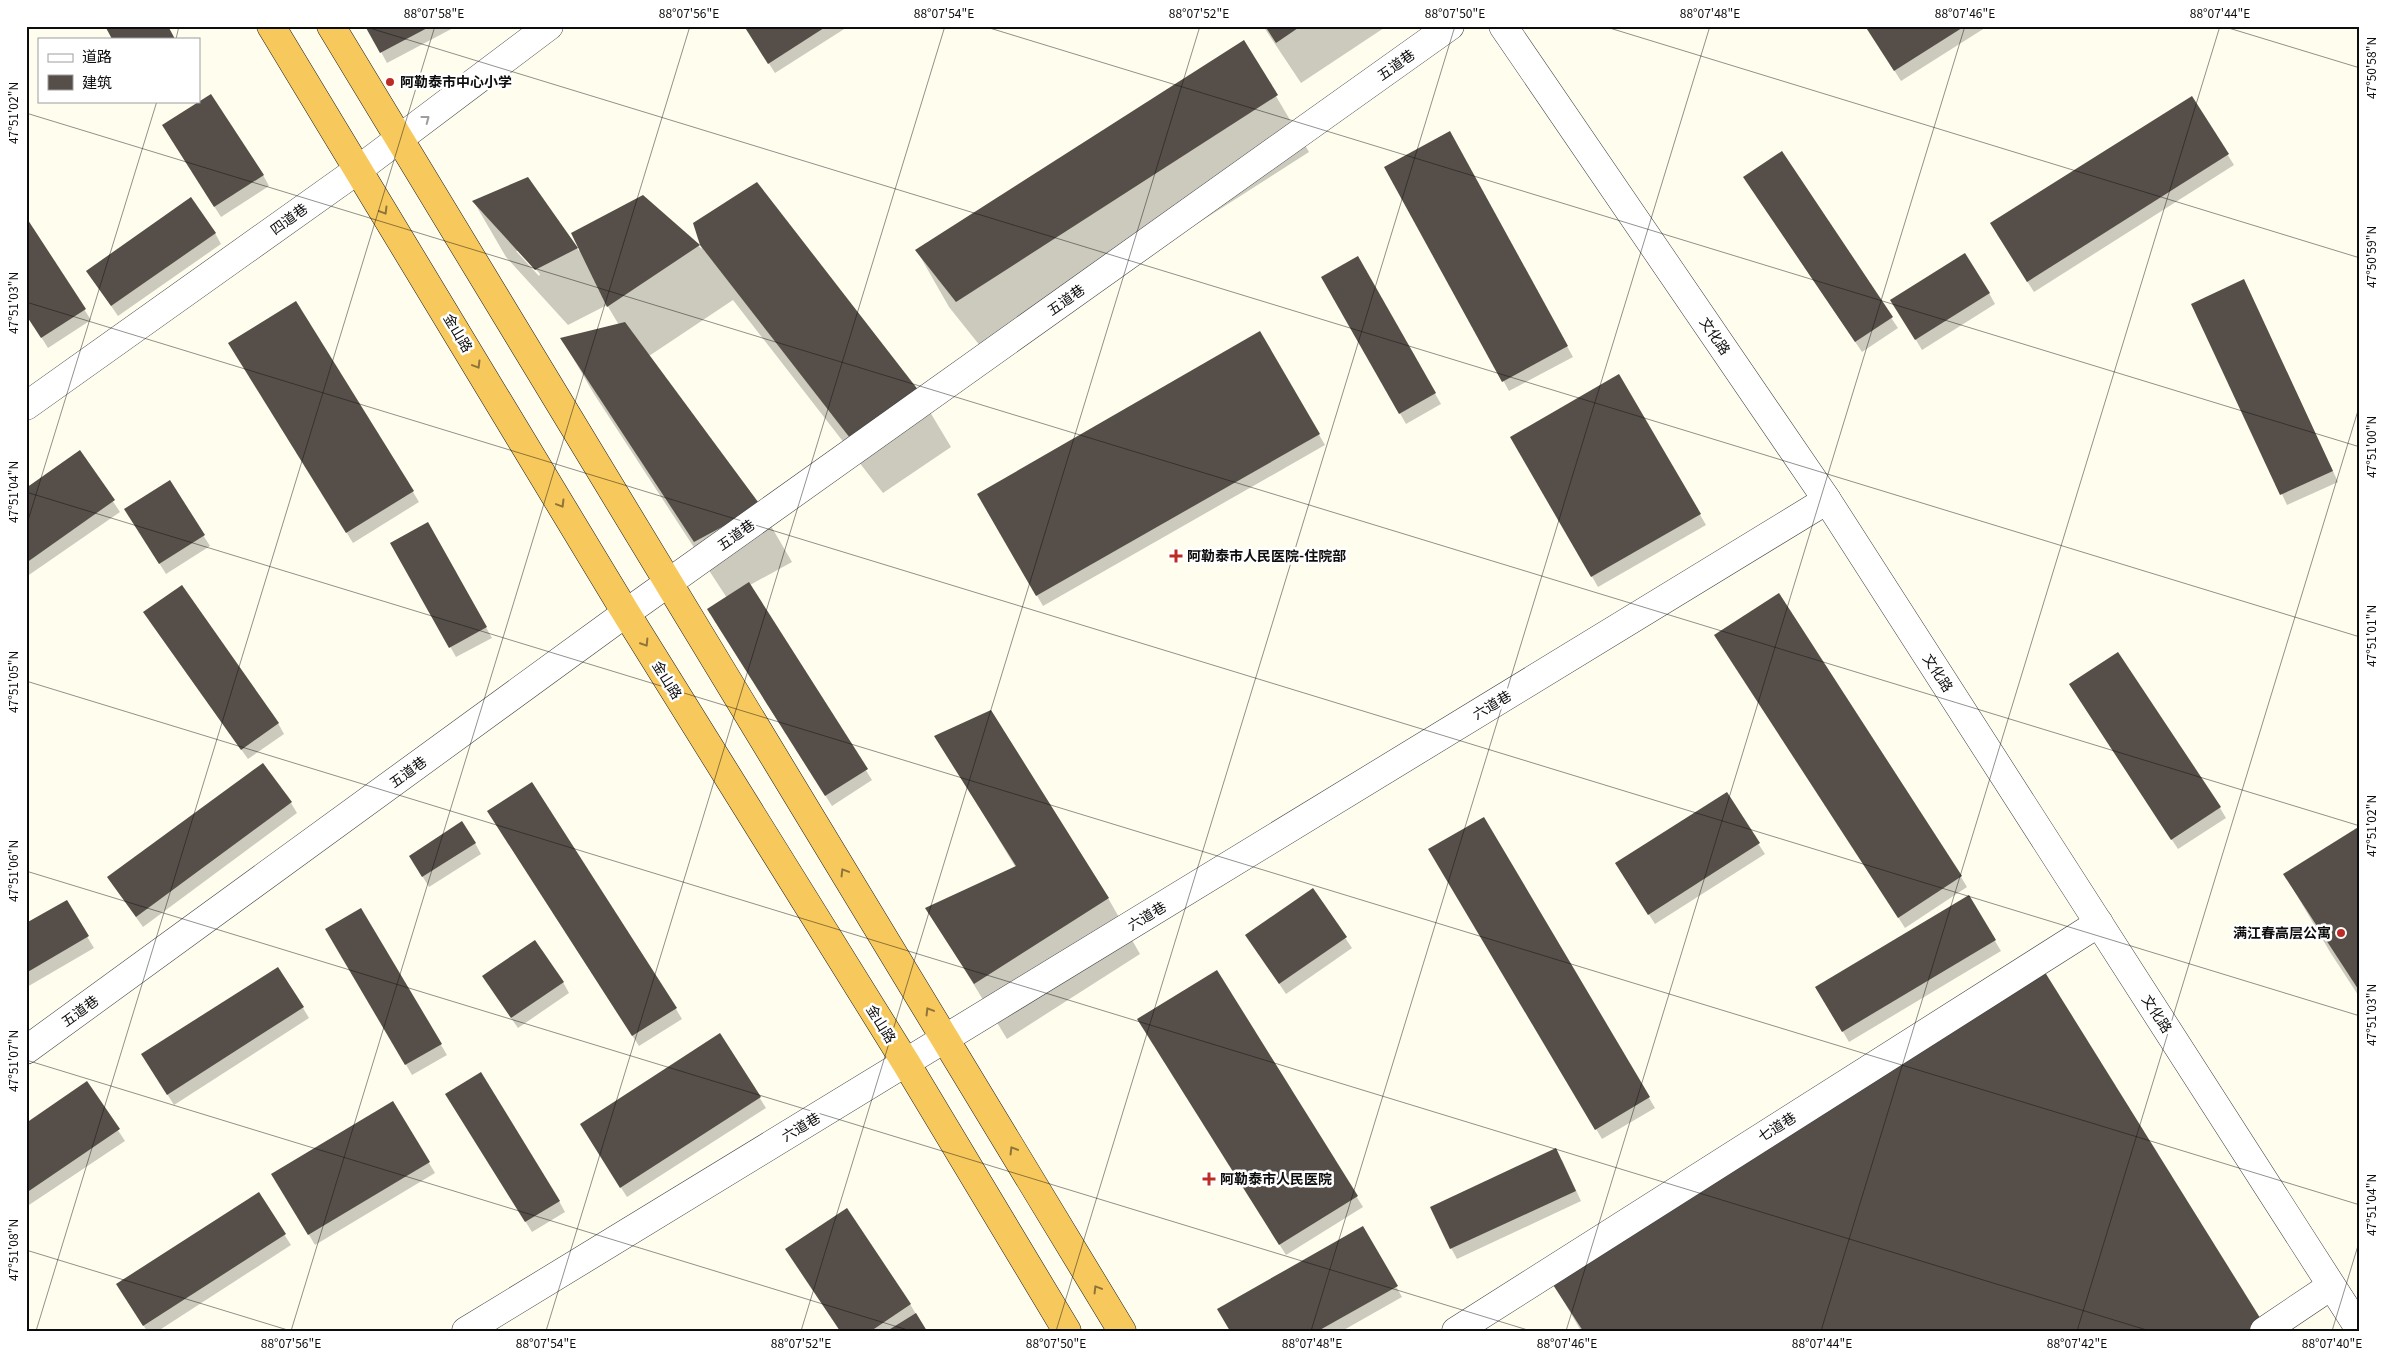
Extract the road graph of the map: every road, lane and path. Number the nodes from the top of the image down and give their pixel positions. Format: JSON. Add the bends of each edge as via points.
{"nodes":[{"id":1,"x":271,"y":26,"type":"edge"},
{"id":2,"x":331,"y":26,"type":"edge"},
{"id":3,"x":549,"y":26,"type":"edge"},
{"id":4,"x":1450,"y":26,"type":"edge"},
{"id":5,"x":1502,"y":26,"type":"edge"},
{"id":6,"x":399,"y":138,"type":"junction"},
{"id":7,"x":359,"y":169,"type":"junction"},
{"id":8,"x":26,"y":406,"type":"edge"},
{"id":9,"x":1827,"y":500,"type":"junction"},
{"id":10,"x":669,"y":583,"type":"junction"},
{"id":11,"x":626,"y":613,"type":"junction"},
{"id":12,"x":2099,"y":924,"type":"junction"},
{"id":13,"x":945,"y":1039,"type":"junction"},
{"id":14,"x":26,"y":1050,"type":"edge"},
{"id":15,"x":906,"y":1063,"type":"junction"},
{"id":16,"x":2332,"y":1286,"type":"junction"},
{"id":17,"x":2360,"y":1330,"type":"edge"},
{"id":18,"x":466,"y":1331,"type":"edge"},
{"id":19,"x":1068,"y":1331,"type":"edge"},
{"id":20,"x":1122,"y":1331,"type":"edge"},
{"id":21,"x":1456,"y":1331,"type":"edge"},
{"id":22,"x":2264,"y":1331,"type":"edge"}],
"edges":[{"from":1,"to":7,"type":"highway","name":"金山路"},
{"from":2,"to":6,"type":"highway"},
{"from":6,"to":3,"type":"street","name":"四道巷","one_way":true},
{"from":4,"to":10,"type":"street","name":"五道巷"},
{"from":5,"to":9,"type":"street","name":"文化路"},
{"from":6,"to":7,"type":"street","name":"四道巷"},
{"from":6,"to":10,"type":"highway"},
{"from":7,"to":8,"type":"street","name":"四道巷"},
{"from":7,"to":11,"type":"highway","name":"金山路","one_way":true},
{"from":9,"to":12,"type":"street","name":"文化路"},
{"from":9,"to":13,"type":"street","name":"六道巷"},
{"from":10,"to":11,"type":"street","name":"五道巷"},
{"from":13,"to":10,"type":"highway","one_way":true},
{"from":11,"to":14,"type":"street","name":"五道巷"},
{"from":11,"to":15,"type":"highway","name":"金山路","one_way":true},
{"from":12,"to":16,"type":"street","name":"文化路"},
{"from":12,"to":21,"type":"street","name":"七道巷"},
{"from":13,"to":15,"type":"street","name":"六道巷"},
{"from":20,"to":13,"type":"highway","one_way":true},
{"from":15,"to":18,"type":"street","name":"六道巷"},
{"from":15,"to":19,"type":"highway","name":"金山路"},
{"from":16,"to":17,"type":"street","name":"文化路"},
{"from":16,"to":22,"type":"street"}]}
